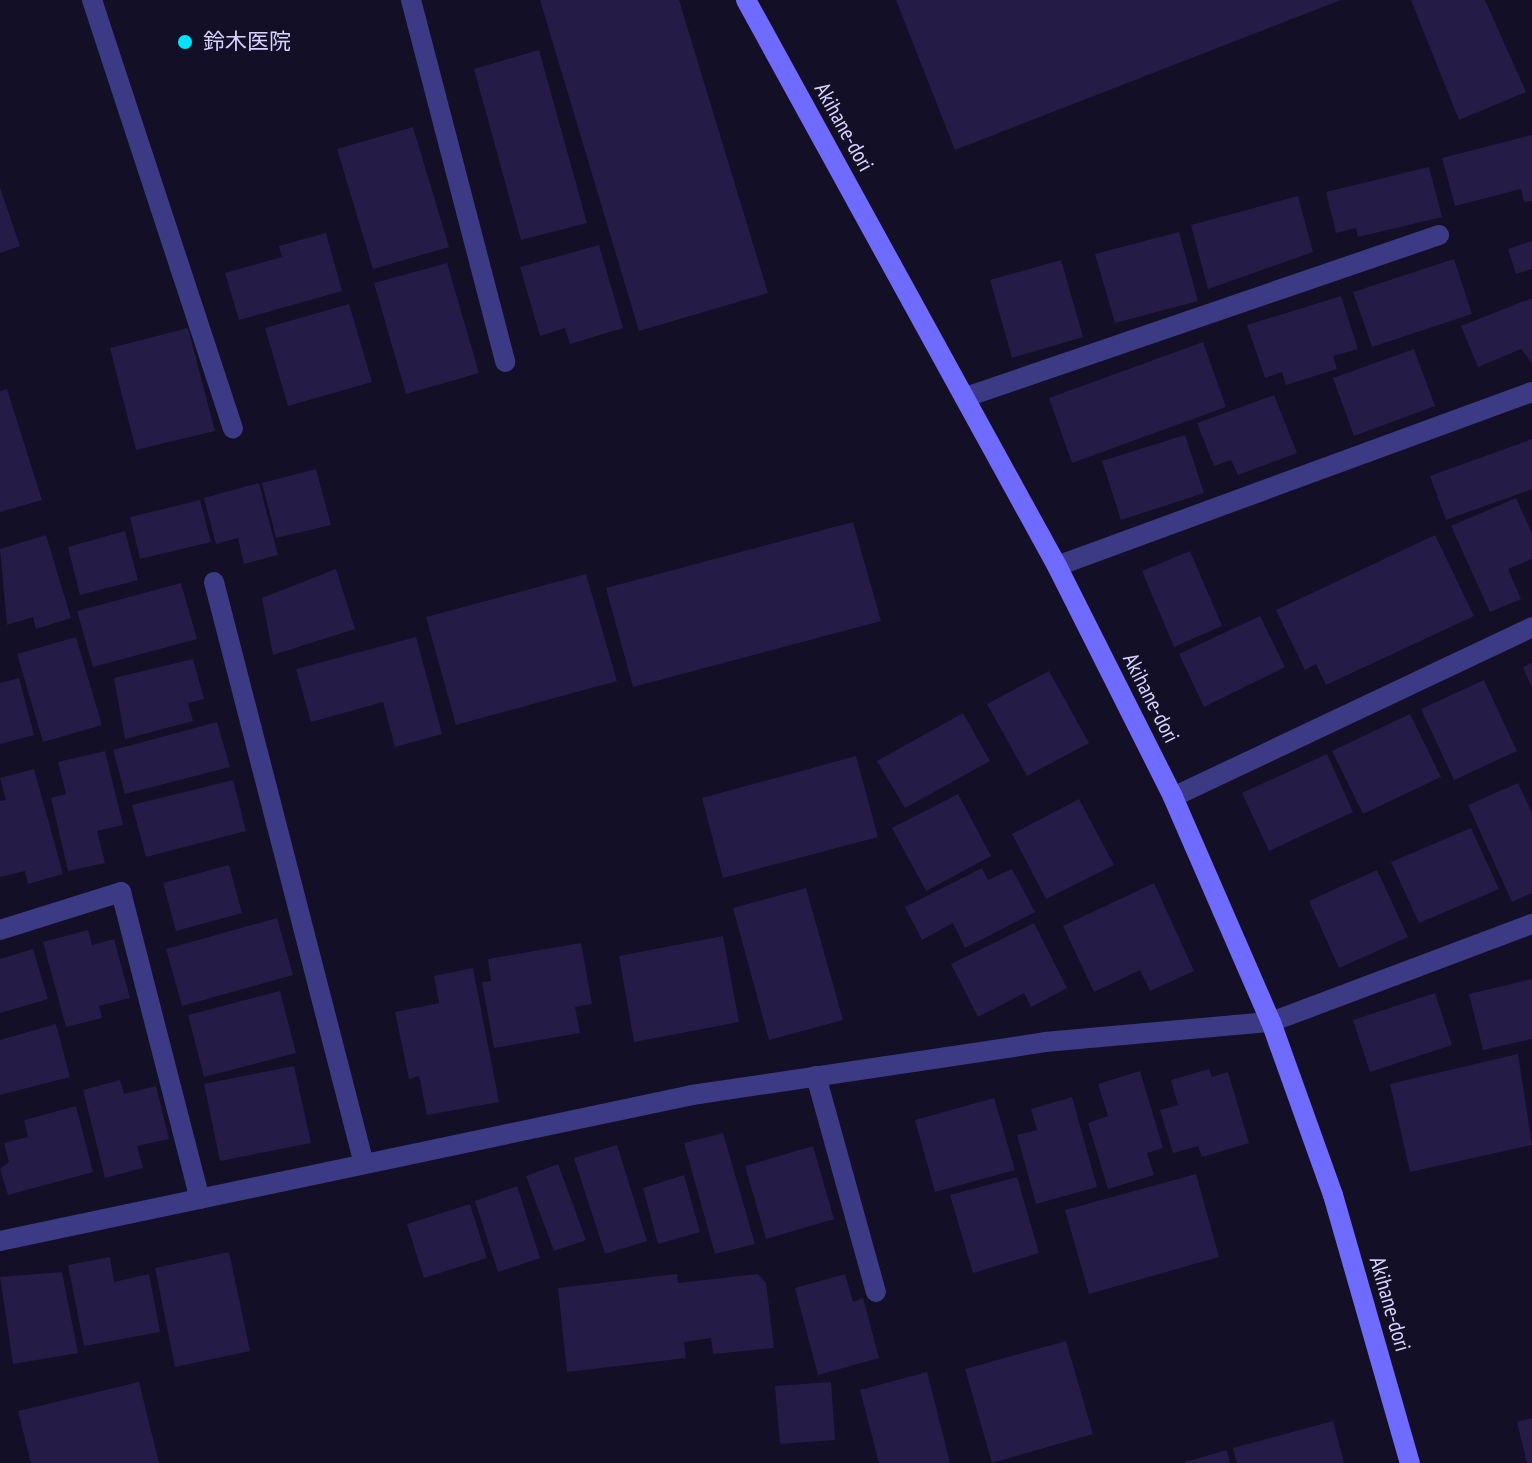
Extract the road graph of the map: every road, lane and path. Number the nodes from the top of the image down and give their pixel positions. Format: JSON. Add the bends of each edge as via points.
{"nodes":[{"id":1,"x":92,"y":0,"type":"edge"},
{"id":2,"x":411,"y":0,"type":"edge"},
{"id":3,"x":746,"y":0,"type":"edge"},
{"id":4,"x":1439,"y":235,"type":"dead end"},
{"id":5,"x":505,"y":362,"type":"dead end"},
{"id":6,"x":1532,"y":392,"type":"edge"},
{"id":7,"x":966,"y":397,"type":"junction"},
{"id":8,"x":233,"y":428,"type":"dead end"},
{"id":9,"x":1057,"y":566,"type":"junction"},
{"id":10,"x":214,"y":582,"type":"dead end"},
{"id":11,"x":1532,"y":627,"type":"edge"},
{"id":12,"x":1173,"y":797,"type":"junction"},
{"id":13,"x":1532,"y":924,"type":"edge"},
{"id":14,"x":0,"y":928,"type":"edge"},
{"id":15,"x":1271,"y":1022,"type":"junction"},
{"id":16,"x":816,"y":1076,"type":"junction"},
{"id":17,"x":364,"y":1164,"type":"junction"},
{"id":18,"x":200,"y":1199,"type":"junction"},
{"id":19,"x":0,"y":1241,"type":"edge"},
{"id":20,"x":876,"y":1292,"type":"dead end"},
{"id":21,"x":1410,"y":1463,"type":"edge"}],
"edges":[{"from":1,"to":8,"type":"street"},
{"from":2,"to":5,"type":"street"},
{"from":3,"to":7,"type":"street","name":"Akihane-dori"},
{"from":4,"to":7,"type":"street"},
{"from":6,"to":9,"type":"street"},
{"from":7,"to":9,"type":"street","name":"Akihane-dori"},
{"from":9,"to":12,"type":"street","name":"Akihane-dori"},
{"from":10,"to":17,"type":"street"},
{"from":11,"to":12,"type":"street"},
{"from":12,"to":15,"type":"street","name":"Akihane-dori"},
{"from":13,"to":15,"type":"street"},
{"from":14,"to":18,"type":"street","via":[[121,892]]},
{"from":15,"to":16,"type":"street","via":[[1045,1042]]},
{"from":15,"to":21,"type":"street","name":"Akihane-dori","via":[[1333,1195]]},
{"from":16,"to":17,"type":"street"},
{"from":16,"to":20,"type":"street"},
{"from":17,"to":18,"type":"street"},
{"from":18,"to":19,"type":"street"}]}
